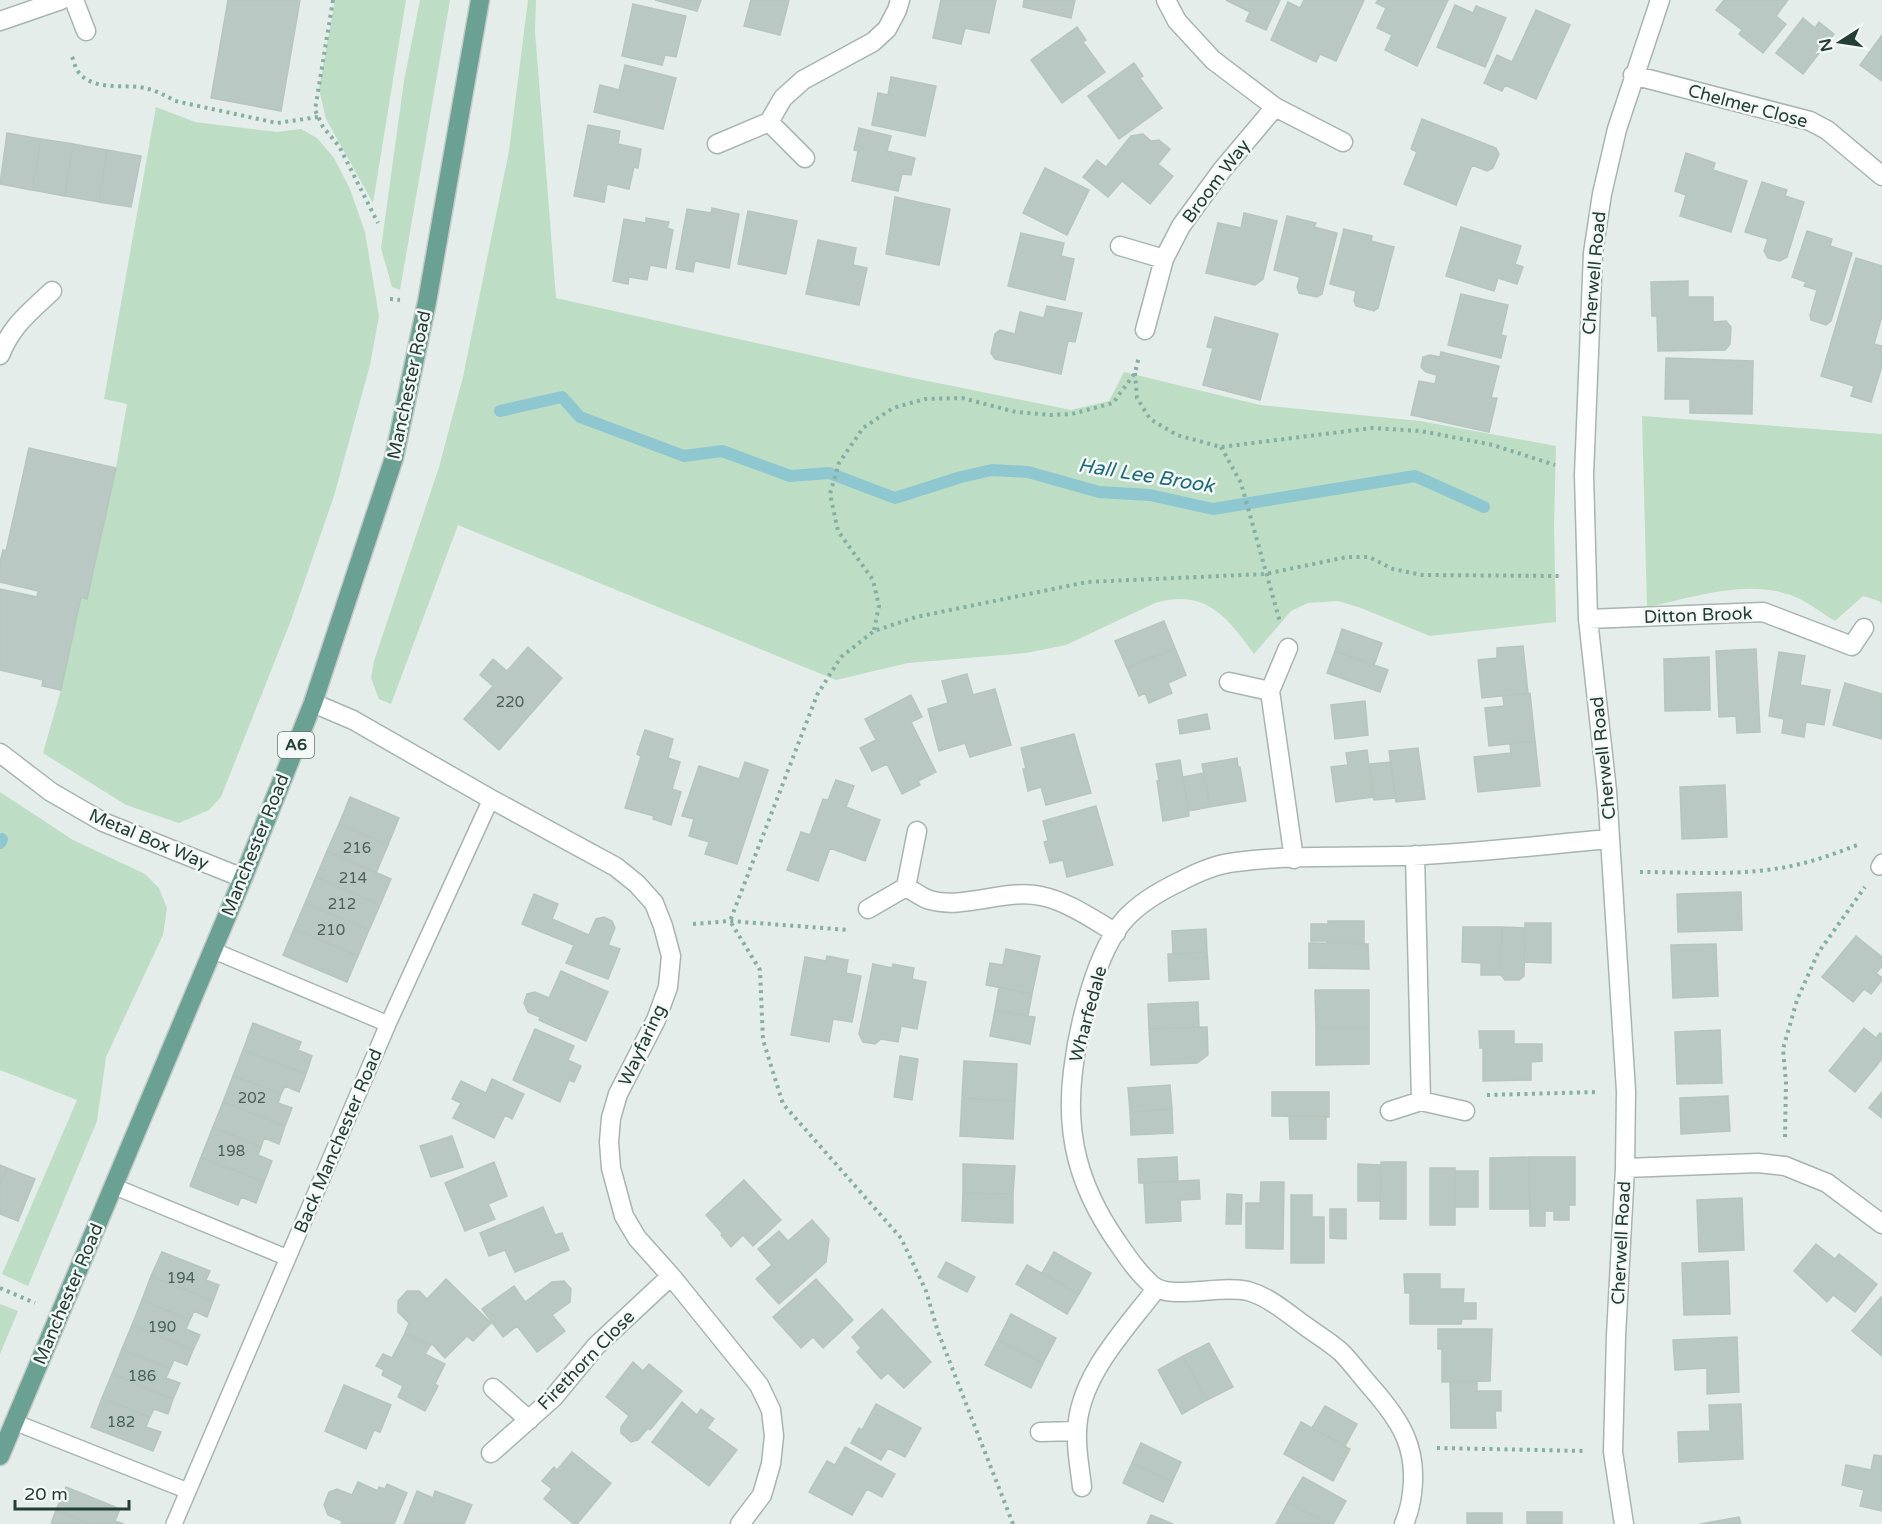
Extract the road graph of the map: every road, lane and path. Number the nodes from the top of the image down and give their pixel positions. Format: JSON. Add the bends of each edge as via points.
{"nodes":[{"id":1,"x":61,"y":0,"type":"edge"},
{"id":2,"x":75,"y":0,"type":"edge"},
{"id":3,"x":333,"y":0,"type":"edge"},
{"id":4,"x":480,"y":0,"type":"edge"},
{"id":5,"x":900,"y":0,"type":"edge"},
{"id":6,"x":1166,"y":0,"type":"edge"},
{"id":7,"x":1660,"y":0,"type":"edge"},
{"id":8,"x":0,"y":21,"type":"edge"},
{"id":9,"x":86,"y":31,"type":"dead end"},
{"id":10,"x":72,"y":56,"type":"dead end"},
{"id":11,"x":1633,"y":75,"type":"junction"},
{"id":12,"x":1275,"y":108,"type":"junction"},
{"id":13,"x":318,"y":117,"type":"junction"},
{"id":14,"x":770,"y":122,"type":"junction"},
{"id":15,"x":1342,"y":142,"type":"dead end"},
{"id":16,"x":717,"y":144,"type":"dead end"},
{"id":17,"x":806,"y":158,"type":"dead end"},
{"id":18,"x":1882,"y":176,"type":"edge"},
{"id":19,"x":378,"y":223,"type":"dead end"},
{"id":20,"x":1120,"y":246,"type":"dead end"},
{"id":21,"x":1164,"y":259,"type":"junction"},
{"id":22,"x":52,"y":291,"type":"dead end"},
{"id":23,"x":1145,"y":330,"type":"joint"},
{"id":24,"x":0,"y":355,"type":"edge"},
{"id":25,"x":1135,"y":373,"type":"junction"},
{"id":26,"x":1221,"y":447,"type":"junction"},
{"id":27,"x":1584,"y":475,"type":"junction"},
{"id":28,"x":1265,"y":574,"type":"junction"},
{"id":29,"x":1585,"y":576,"type":"junction"},
{"id":30,"x":1588,"y":619,"type":"junction"},
{"id":31,"x":1864,"y":628,"type":"dead end"},
{"id":32,"x":874,"y":631,"type":"junction"},
{"id":33,"x":1288,"y":648,"type":"joint"},
{"id":34,"x":1229,"y":682,"type":"dead end"},
{"id":35,"x":1270,"y":691,"type":"junction"},
{"id":36,"x":313,"y":703,"type":"junction"},
{"id":37,"x":0,"y":753,"type":"edge"},
{"id":38,"x":491,"y":799,"type":"junction"},
{"id":39,"x":917,"y":831,"type":"dead end"},
{"id":40,"x":1610,"y":839,"type":"junction"},
{"id":41,"x":1871,"y":840,"type":"dead end"},
{"id":42,"x":1415,"y":855,"type":"junction"},
{"id":43,"x":1294,"y":859,"type":"junction"},
{"id":44,"x":1880,"y":865,"type":"edge"},
{"id":45,"x":1613,"y":872,"type":"junction"},
{"id":46,"x":243,"y":878,"type":"junction"},
{"id":47,"x":906,"y":887,"type":"junction"},
{"id":48,"x":868,"y":909,"type":"joint"},
{"id":49,"x":730,"y":921,"type":"junction"},
{"id":50,"x":663,"y":926,"type":"junction"},
{"id":51,"x":1116,"y":933,"type":"junction"},
{"id":52,"x":212,"y":950,"type":"junction"},
{"id":53,"x":388,"y":1024,"type":"junction"},
{"id":54,"x":1626,"y":1091,"type":"junction"},
{"id":55,"x":1421,"y":1101,"type":"junction"},
{"id":56,"x":1390,"y":1111,"type":"dead end"},
{"id":57,"x":1465,"y":1111,"type":"joint"},
{"id":58,"x":1785,"y":1166,"type":"junction"},
{"id":59,"x":1625,"y":1168,"type":"junction"},
{"id":60,"x":114,"y":1186,"type":"junction"},
{"id":61,"x":1882,"y":1224,"type":"edge"},
{"id":62,"x":288,"y":1258,"type":"junction"},
{"id":63,"x":670,"y":1276,"type":"junction"},
{"id":64,"x":0,"y":1288,"type":"edge"},
{"id":65,"x":1156,"y":1289,"type":"junction"},
{"id":66,"x":60,"y":1314,"type":"junction"},
{"id":67,"x":493,"y":1388,"type":"dead end"},
{"id":68,"x":529,"y":1420,"type":"junction"},
{"id":69,"x":14,"y":1422,"type":"junction"},
{"id":70,"x":1077,"y":1431,"type":"junction"},
{"id":71,"x":1040,"y":1432,"type":"dead end"},
{"id":72,"x":1409,"y":1447,"type":"junction"},
{"id":73,"x":1613,"y":1452,"type":"junction"},
{"id":74,"x":491,"y":1453,"type":"dead end"},
{"id":75,"x":0,"y":1456,"type":"edge"},
{"id":76,"x":1082,"y":1487,"type":"dead end"},
{"id":77,"x":188,"y":1491,"type":"junction"},
{"id":78,"x":174,"y":1524,"type":"edge"},
{"id":79,"x":740,"y":1524,"type":"edge"},
{"id":80,"x":1013,"y":1524,"type":"edge"},
{"id":81,"x":1404,"y":1524,"type":"edge"},
{"id":82,"x":1624,"y":1524,"type":"edge"}],
"edges":[{"from":1,"to":8,"type":"street"},
{"from":2,"to":9,"type":"street"},
{"from":3,"to":13,"type":"path","via":[[315,110]]},
{"from":4,"to":36,"type":"main road","name":"Manchester Road","number":"A6","via":[[427,302],[394,458]]},
{"from":5,"to":14,"type":"street","via":[[887,29],[873,42],[803,80],[783,98]]},
{"from":6,"to":12,"type":"street","via":[[1177,21],[1213,60]]},
{"from":7,"to":11,"type":"street","name":"Cherwell Road"},
{"from":10,"to":13,"type":"path","via":[[77,71],[88,81],[139,87],[175,100],[278,123]]},
{"from":11,"to":18,"type":"street","name":"Chelmer Close","via":[[1810,121],[1827,130]]},
{"from":11,"to":27,"type":"street","name":"Cherwell Road","via":[[1604,183],[1593,253]]},
{"from":12,"to":15,"type":"street"},
{"from":12,"to":21,"type":"street","name":"Broom Way","via":[[1222,170]]},
{"from":13,"to":19,"type":"path","via":[[339,146]]},
{"from":14,"to":16,"type":"street"},
{"from":14,"to":17,"type":"street"},
{"from":20,"to":21,"type":"street"},
{"from":21,"to":23,"type":"street","name":"Broom Way"},
{"from":22,"to":24,"type":"street","via":[[16,325]]},
{"from":23,"to":25,"type":"path"},
{"from":25,"to":26,"type":"path","via":[[1137,398],[1150,419],[1178,435]]},
{"from":25,"to":32,"type":"path","via":[[1113,403],[1072,414],[1016,412],[962,398],[925,399],[894,408],[863,428],[839,463],[830,494],[838,531],[873,580],[879,606]]},
{"from":26,"to":27,"type":"path","via":[[1372,428],[1421,431],[1493,445]]},
{"from":26,"to":28,"type":"path","via":[[1241,483]]},
{"from":27,"to":29,"type":"street","name":"Cherwell Road"},
{"from":28,"to":29,"type":"path","via":[[1347,557],[1370,557],[1393,569],[1422,575]]},
{"from":28,"to":32,"type":"path","via":[[1087,582],[916,617]]},
{"from":28,"to":33,"type":"path"},
{"from":29,"to":30,"type":"street","name":"Cherwell Road"},
{"from":30,"to":31,"type":"street","name":"Ditton Brook","via":[[1763,612],[1852,646]]},
{"from":30,"to":40,"type":"street","name":"Cherwell Road"},
{"from":32,"to":49,"type":"path","via":[[841,657],[817,695]]},
{"from":33,"to":35,"type":"street"},
{"from":34,"to":35,"type":"street"},
{"from":35,"to":43,"type":"street"},
{"from":36,"to":38,"type":"street","name":"Wayfaring","via":[[354,720]]},
{"from":36,"to":46,"type":"main road","name":"Manchester Road","number":"A6"},
{"from":37,"to":46,"type":"street","name":"Metal Box Way","via":[[51,792],[103,822]]},
{"from":38,"to":50,"type":"street","name":"Wayfaring","via":[[616,867],[654,903]]},
{"from":38,"to":53,"type":"lane","name":"Back Manchester Road"},
{"from":39,"to":47,"type":"street"},
{"from":40,"to":42,"type":"street","name":"Wharfedale"},
{"from":40,"to":45,"type":"street","name":"Cherwell Road"},
{"from":41,"to":45,"type":"path","via":[[1828,856],[1744,873]]},
{"from":42,"to":43,"type":"street","name":"Wharfedale"},
{"from":42,"to":55,"type":"street"},
{"from":43,"to":51,"type":"street","name":"Wharfedale","via":[[1234,862],[1202,870],[1145,903],[1126,917]]},
{"from":44,"to":58,"type":"path","via":[[1818,953],[1797,1000],[1783,1049]]},
{"from":45,"to":54,"type":"street","name":"Cherwell Road"},
{"from":46,"to":52,"type":"main road","name":"Manchester Road","number":"A6"},
{"from":47,"to":48,"type":"street"},
{"from":47,"to":51,"type":"street","via":[[930,900],[946,903],[1041,896],[1077,910]]},
{"from":48,"to":49,"type":"path","via":[[849,930]]},
{"from":49,"to":50,"type":"path"},
{"from":49,"to":80,"type":"path","via":[[760,970],[763,1040],[783,1104],[901,1238],[926,1291],[938,1332]]},
{"from":50,"to":63,"type":"street","name":"Wayfaring","via":[[671,956],[668,987],[656,1020],[618,1094],[609,1142],[611,1168],[624,1216],[637,1238]]},
{"from":51,"to":65,"type":"street","name":"Wharfedale","via":[[1096,973],[1076,1044],[1070,1116],[1074,1150],[1101,1219]]},
{"from":52,"to":53,"type":"lane"},
{"from":52,"to":60,"type":"main road","name":"Manchester Road","number":"A6"},
{"from":53,"to":62,"type":"lane","name":"Back Manchester Road"},
{"from":54,"to":57,"type":"path","via":[[1484,1095]]},
{"from":54,"to":59,"type":"street","name":"Cherwell Road"},
{"from":55,"to":56,"type":"street"},
{"from":55,"to":57,"type":"street"},
{"from":58,"to":59,"type":"street","via":[[1758,1163]]},
{"from":58,"to":61,"type":"street","via":[[1827,1183]]},
{"from":59,"to":73,"type":"street","name":"Cherwell Road"},
{"from":60,"to":62,"type":"lane"},
{"from":60,"to":66,"type":"main road","name":"Manchester Road","number":"A6"},
{"from":62,"to":77,"type":"lane","name":"Back Manchester Road"},
{"from":63,"to":68,"type":"street","name":"Firethorn Close","via":[[596,1346],[553,1398]]},
{"from":63,"to":79,"type":"street","name":"Wayfaring","via":[[759,1385],[771,1410],[771,1464],[762,1495]]},
{"from":64,"to":66,"type":"path"},
{"from":65,"to":70,"type":"street","via":[[1097,1369],[1084,1395]]},
{"from":65,"to":72,"type":"street","via":[[1173,1293],[1223,1288],[1265,1297],[1339,1350],[1392,1411]]},
{"from":66,"to":69,"type":"main road","name":"Manchester Road","number":"A6"},
{"from":67,"to":68,"type":"street","name":"Firethorn Close"},
{"from":68,"to":74,"type":"street","name":"Firethorn Close"},
{"from":69,"to":75,"type":"main road","name":"Manchester Road","number":"A6"},
{"from":69,"to":77,"type":"lane"},
{"from":70,"to":71,"type":"street"},
{"from":70,"to":76,"type":"street"},
{"from":72,"to":73,"type":"path"},
{"from":72,"to":81,"type":"street","via":[[1414,1474]]},
{"from":73,"to":82,"type":"street","name":"Cherwell Road"},
{"from":77,"to":78,"type":"lane","name":"Back Manchester Road"}]}
